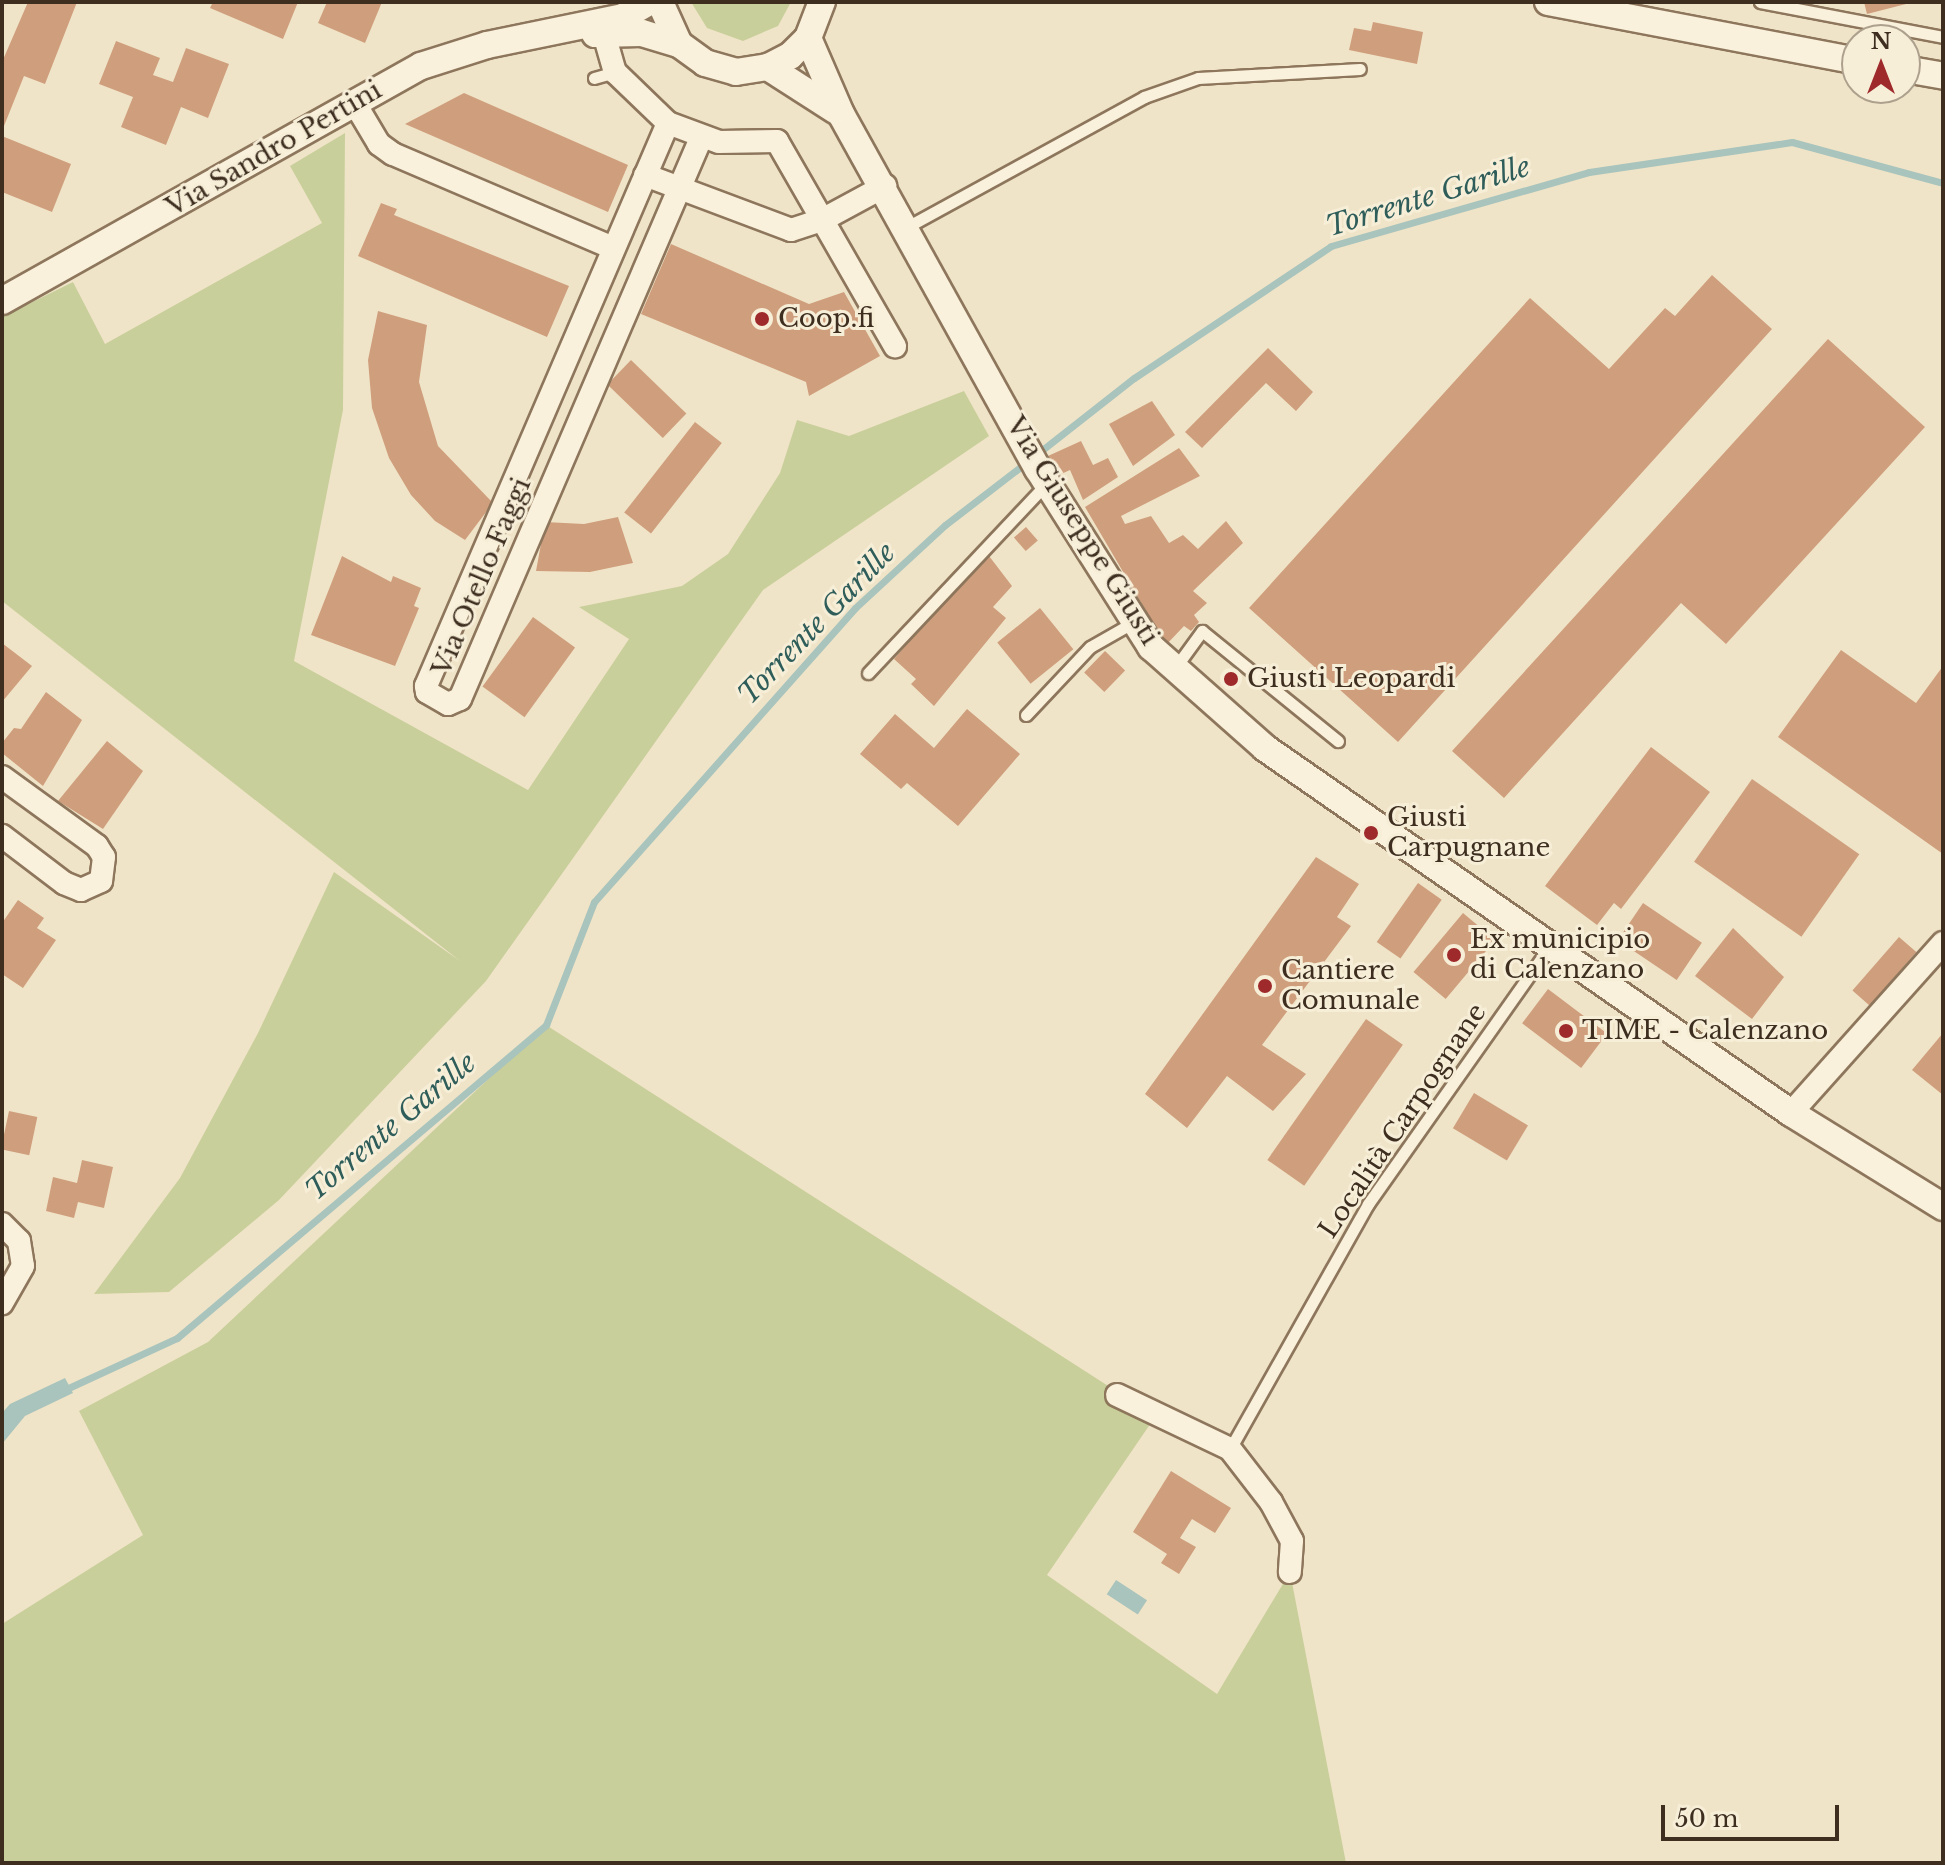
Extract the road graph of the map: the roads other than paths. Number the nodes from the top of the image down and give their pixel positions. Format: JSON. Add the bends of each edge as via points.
{"nodes":[{"id":1,"x":649,"y":2,"type":"edge"},
{"id":2,"x":660,"y":2,"type":"edge"},
{"id":3,"x":822,"y":2,"type":"edge"},
{"id":4,"x":1548,"y":2,"type":"edge"},
{"id":5,"x":1760,"y":2,"type":"edge"},
{"id":6,"x":559,"y":33,"type":"junction"},
{"id":7,"x":604,"y":34,"type":"junction"},
{"id":8,"x":1943,"y":37,"type":"edge"},
{"id":9,"x":808,"y":38,"type":"junction"},
{"id":10,"x":679,"y":44,"type":"junction"},
{"id":11,"x":1841,"y":58,"type":"edge"},
{"id":12,"x":768,"y":67,"type":"junction"},
{"id":13,"x":1360,"y":69,"type":"dead end"},
{"id":14,"x":1921,"y":72,"type":"edge"},
{"id":15,"x":1943,"y":76,"type":"edge"},
{"id":16,"x":354,"y":102,"type":"junction"},
{"id":17,"x":841,"y":114,"type":"junction"},
{"id":18,"x":668,"y":123,"type":"junction"},
{"id":19,"x":701,"y":138,"type":"junction"},
{"id":20,"x":645,"y":175,"type":"junction"},
{"id":21,"x":885,"y":186,"type":"junction"},
{"id":22,"x":679,"y":190,"type":"junction"},
{"id":23,"x":822,"y":220,"type":"junction"},
{"id":24,"x":907,"y":227,"type":"junction"},
{"id":25,"x":613,"y":248,"type":"junction"},
{"id":26,"x":2,"y":301,"type":"edge"},
{"id":27,"x":585,"y":319,"type":"junction"},
{"id":28,"x":615,"y":333,"type":"junction"},
{"id":29,"x":895,"y":346,"type":"dead end"},
{"id":30,"x":1042,"y":476,"type":"junction"},
{"id":31,"x":1134,"y":621,"type":"junction"},
{"id":32,"x":1175,"y":669,"type":"junction"},
{"id":33,"x":868,"y":673,"type":"dead end"},
{"id":34,"x":1026,"y":715,"type":"dead end"},
{"id":35,"x":1338,"y":741,"type":"dead end"},
{"id":36,"x":2,"y":777,"type":"edge"},
{"id":37,"x":2,"y":836,"type":"edge"},
{"id":38,"x":1943,"y":943,"type":"edge"},
{"id":39,"x":1549,"y":947,"type":"junction"},
{"id":40,"x":1791,"y":1113,"type":"junction"},
{"id":41,"x":1943,"y":1207,"type":"edge"},
{"id":42,"x":2,"y":1224,"type":"edge"},
{"id":43,"x":2,"y":1303,"type":"edge"},
{"id":44,"x":1117,"y":1395,"type":"dead end"},
{"id":45,"x":1230,"y":1449,"type":"junction"},
{"id":46,"x":1290,"y":1572,"type":"dead end"}],
"edges":[{"from":1,"to":6,"type":"street","name":"Via Sandro Pertini","via":[[623,17]]},
{"from":2,"to":10,"type":"street"},
{"from":3,"to":9,"type":"street"},
{"from":4,"to":11,"type":"street"},
{"from":5,"to":8,"type":"lane"},
{"from":6,"to":7,"type":"street","name":"Via Sandro Pertini"},
{"from":6,"to":16,"type":"street","name":"Via Sandro Pertini","via":[[452,54]]},
{"from":7,"to":10,"type":"street","name":"Via Sandro Pertini","via":[[642,33]]},
{"from":7,"to":18,"type":"street","via":[[604,75]]},
{"from":9,"to":12,"type":"street"},
{"from":9,"to":17,"type":"street","name":"Via Giuseppe Giusti"},
{"from":10,"to":12,"type":"street","via":[[705,63],[736,72]]},
{"from":12,"to":17,"type":"street","name":"Via Giuseppe Giusti"},
{"from":13,"to":24,"type":"lane","via":[[1184,83],[1144,97]]},
{"from":14,"to":15,"type":"street"},
{"from":16,"to":25,"type":"street","via":[[379,144],[393,154]]},
{"from":16,"to":26,"type":"street","name":"Via Sandro Pertini"},
{"from":17,"to":21,"type":"street","name":"Via Giuseppe Giusti"},
{"from":18,"to":19,"type":"street"},
{"from":18,"to":20,"type":"street","name":"Via Otello Faggi"},
{"from":19,"to":22,"type":"street","name":"Via Otello Faggi"},
{"from":19,"to":23,"type":"street","via":[[735,144],[777,141]]},
{"from":20,"to":22,"type":"street"},
{"from":20,"to":25,"type":"street","name":"Via Otello Faggi"},
{"from":21,"to":23,"type":"street"},
{"from":21,"to":24,"type":"street","name":"Via Giuseppe Giusti"},
{"from":22,"to":23,"type":"street","via":[[791,230]]},
{"from":22,"to":28,"type":"street","name":"Via Otello Faggi"},
{"from":23,"to":29,"type":"street"},
{"from":24,"to":30,"type":"street","name":"Via Giuseppe Giusti"},
{"from":25,"to":27,"type":"street","name":"Via Otello Faggi"},
{"from":27,"to":28,"type":"street"},
{"from":27,"to":28,"type":"street","name":"Via Otello Faggi","via":[[426,686],[427,692],[448,704],[460,699]]},
{"from":30,"to":31,"type":"street","name":"Via Giuseppe Giusti"},
{"from":30,"to":33,"type":"lane"},
{"from":31,"to":32,"type":"street","name":"Via Giuseppe Giusti"},
{"from":31,"to":34,"type":"lane","via":[[1090,647]]},
{"from":32,"to":35,"type":"lane","via":[[1202,631]]},
{"from":32,"to":39,"type":"street","name":"Via Giuseppe Giusti","via":[[1265,748]]},
{"from":36,"to":37,"type":"street","via":[[97,846],[104,857],[101,881],[81,890],[64,883]]},
{"from":38,"to":40,"type":"street"},
{"from":39,"to":40,"type":"street","name":"Via Giuseppe Giusti"},
{"from":39,"to":45,"type":"lane","name":"Località Carpognane","via":[[1368,1204]]},
{"from":40,"to":41,"type":"street","name":"Via Giuseppe Giusti"},
{"from":42,"to":43,"type":"street","via":[[19,1241],[23,1266]]},
{"from":44,"to":45,"type":"street"},
{"from":45,"to":46,"type":"street","via":[[1271,1502],[1292,1541]]}]}
